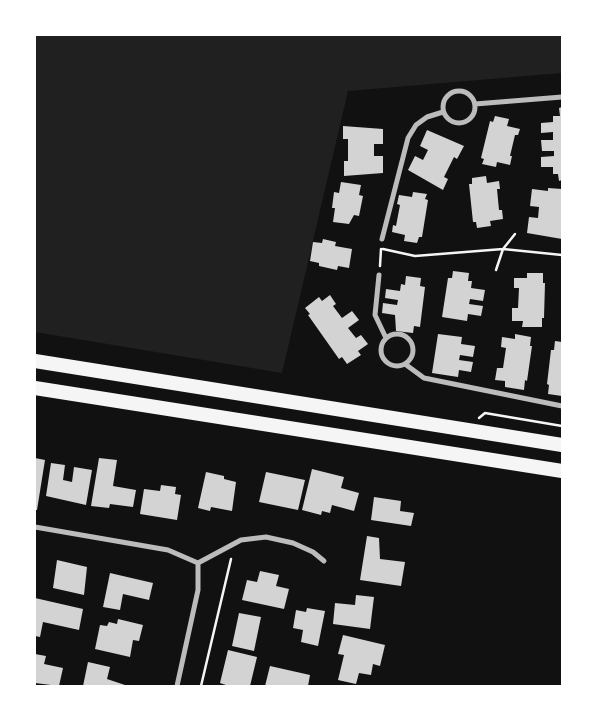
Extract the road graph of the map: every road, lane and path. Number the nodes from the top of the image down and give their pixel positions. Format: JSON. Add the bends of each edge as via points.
{"nodes":[{"id":1,"x":562,"y":97,"type":"edge"},
{"id":2,"x":475,"y":104,"type":"junction"},
{"id":3,"x":443,"y":112,"type":"junction"},
{"id":4,"x":515,"y":234,"type":"dead end"},
{"id":5,"x":382,"y":239,"type":"dead end"},
{"id":6,"x":503,"y":249,"type":"junction"},
{"id":7,"x":562,"y":255,"type":"edge"},
{"id":8,"x":496,"y":270,"type":"dead end"},
{"id":9,"x":379,"y":275,"type":"joint"},
{"id":10,"x":386,"y":338,"type":"junction"},
{"id":11,"x":35,"y":361,"type":"edge"},
{"id":12,"x":405,"y":364,"type":"junction"},
{"id":13,"x":35,"y":388,"type":"edge"},
{"id":14,"x":562,"y":406,"type":"edge"},
{"id":15,"x":485,"y":412,"type":"dead end"},
{"id":16,"x":562,"y":426,"type":"edge"},
{"id":17,"x":562,"y":446,"type":"edge"},
{"id":18,"x":562,"y":471,"type":"edge"},
{"id":19,"x":35,"y":528,"type":"edge"},
{"id":20,"x":232,"y":558,"type":"dead end"},
{"id":21,"x":324,"y":561,"type":"dead end"},
{"id":22,"x":198,"y":563,"type":"junction"},
{"id":23,"x":177,"y":686,"type":"edge"},
{"id":24,"x":201,"y":686,"type":"edge"}],
"edges":[{"from":1,"to":2,"type":"street"},
{"from":2,"to":3,"type":"street","via":[[474,114],[466,122],[450,120]]},
{"from":2,"to":3,"type":"street","via":[[470,95],[455,91],[444,101]]},
{"from":3,"to":5,"type":"street","via":[[416,125],[408,138]]},
{"from":4,"to":6,"type":"path"},
{"from":6,"to":7,"type":"path"},
{"from":6,"to":8,"type":"path"},
{"from":6,"to":9,"type":"path","via":[[415,256],[381,248]]},
{"from":9,"to":10,"type":"street","via":[[375,315]]},
{"from":10,"to":12,"type":"street","via":[[380,349],[383,359],[392,366]]},
{"from":10,"to":12,"type":"street","via":[[398,334],[411,342],[413,353]]},
{"from":11,"to":17,"type":"highway"},
{"from":12,"to":14,"type":"street","via":[[428,379]]},
{"from":13,"to":18,"type":"highway"},
{"from":15,"to":16,"type":"path"},
{"from":19,"to":22,"type":"street","via":[[168,550]]},
{"from":20,"to":24,"type":"path"},
{"from":21,"to":22,"type":"street","via":[[314,552],[293,543],[266,537],[241,540]]},
{"from":22,"to":23,"type":"street","via":[[198,590]]}]}
